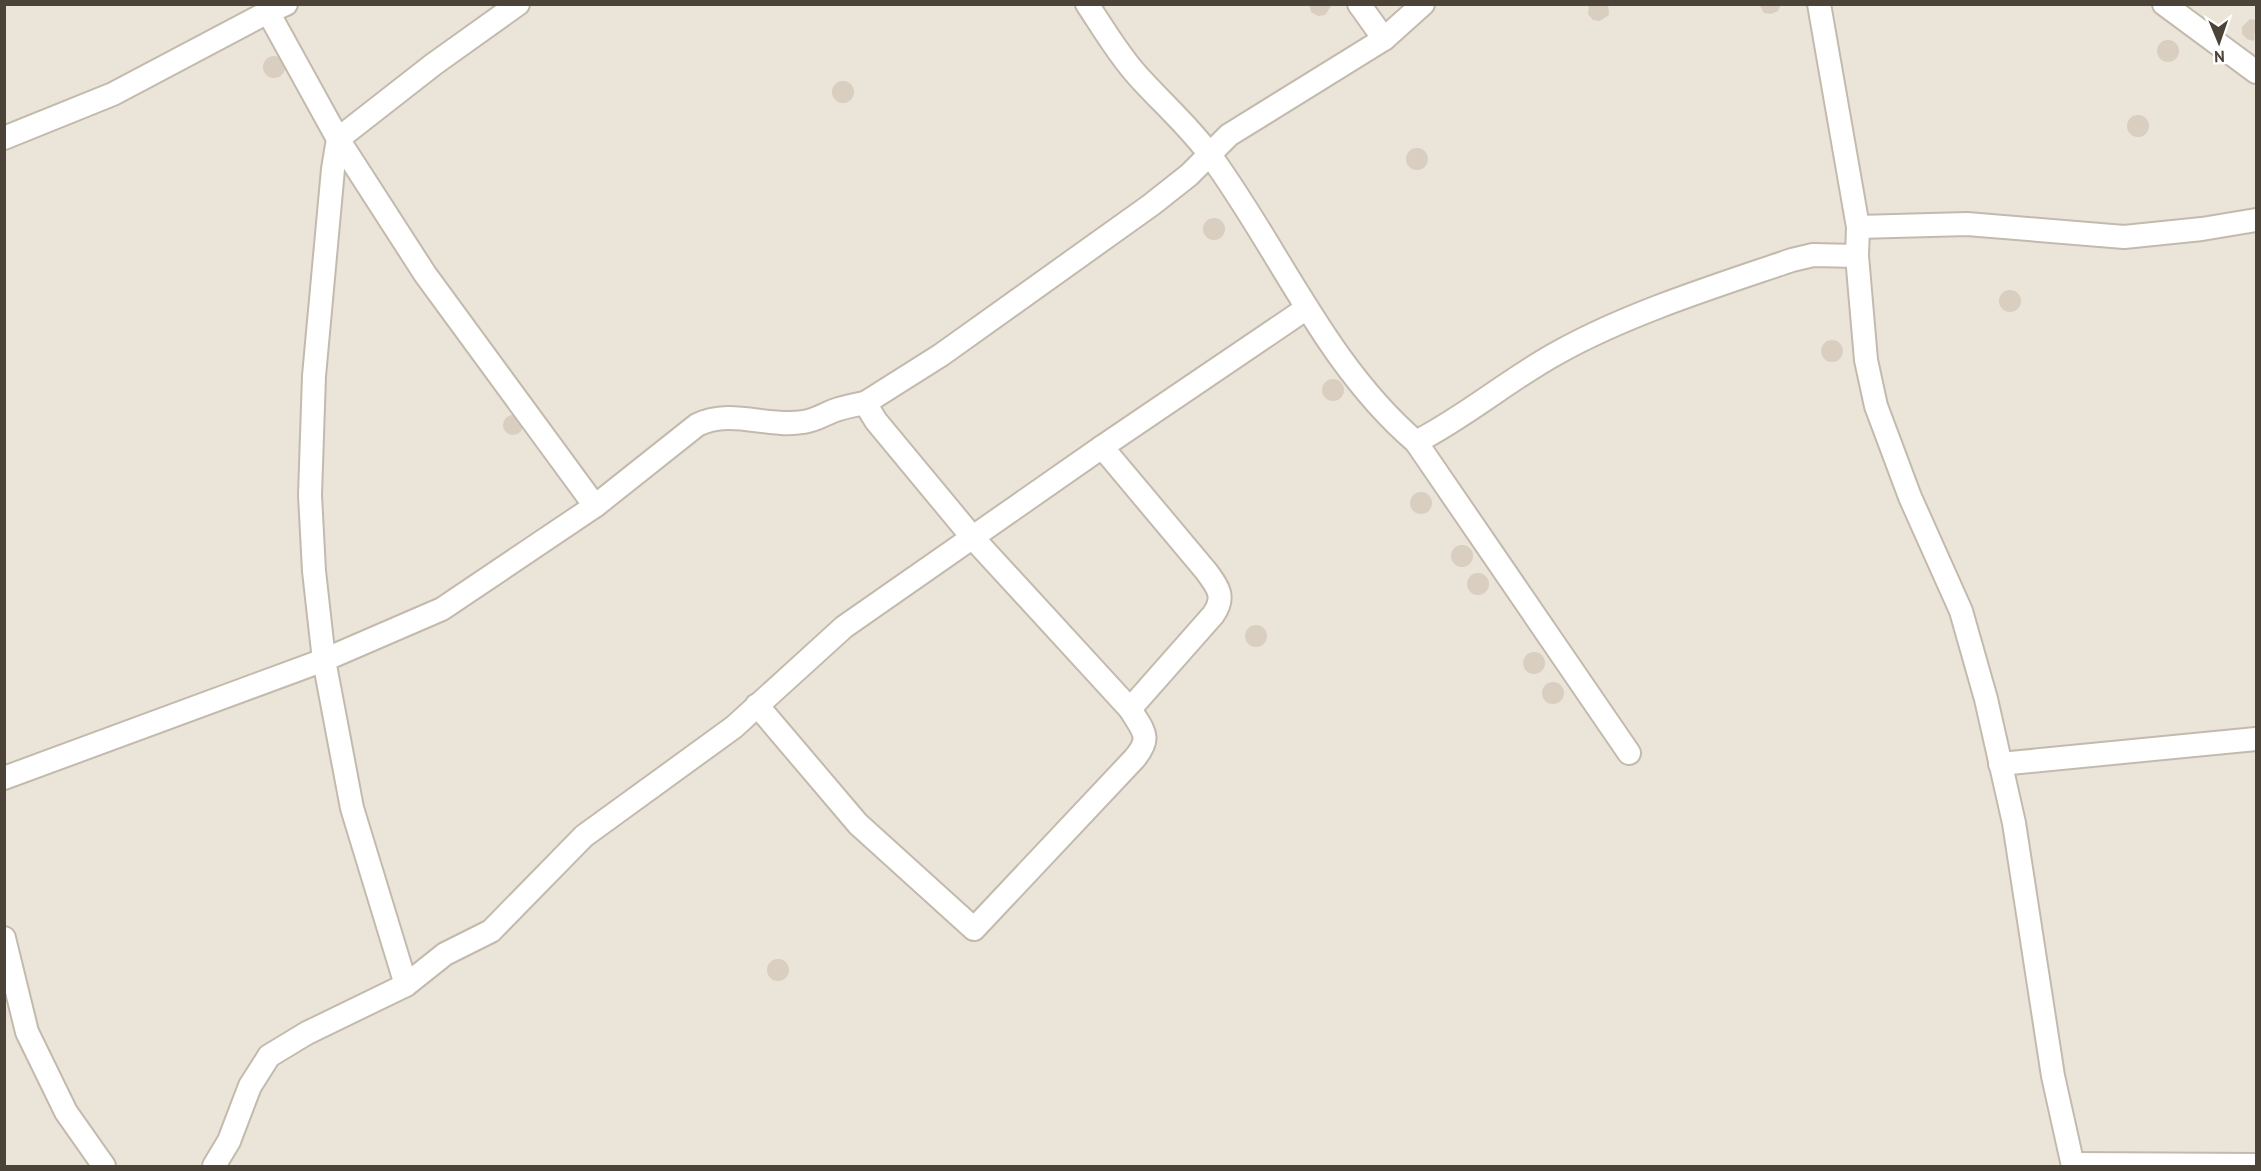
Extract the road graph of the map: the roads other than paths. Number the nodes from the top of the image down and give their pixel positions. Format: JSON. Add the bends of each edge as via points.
{"nodes":[{"id":1,"x":518,"y":4,"type":"edge"},
{"id":2,"x":1087,"y":4,"type":"edge"},
{"id":3,"x":1359,"y":4,"type":"edge"},
{"id":4,"x":1423,"y":4,"type":"edge"},
{"id":5,"x":1819,"y":4,"type":"edge"},
{"id":6,"x":2164,"y":4,"type":"edge"},
{"id":7,"x":277,"y":8,"type":"edge"},
{"id":8,"x":1384,"y":39,"type":"junction"},
{"id":9,"x":2256,"y":72,"type":"edge"},
{"id":10,"x":4,"y":138,"type":"edge"},
{"id":11,"x":338,"y":139,"type":"junction"},
{"id":12,"x":1210,"y":154,"type":"junction"},
{"id":13,"x":2256,"y":220,"type":"edge"},
{"id":14,"x":1858,"y":227,"type":"junction"},
{"id":15,"x":1857,"y":256,"type":"junction"},
{"id":16,"x":1307,"y":308,"type":"junction"},
{"id":17,"x":865,"y":403,"type":"junction"},
{"id":18,"x":1416,"y":442,"type":"junction"},
{"id":19,"x":1102,"y":447,"type":"junction"},
{"id":20,"x":595,"y":506,"type":"junction"},
{"id":21,"x":973,"y":538,"type":"junction"},
{"id":22,"x":324,"y":660,"type":"junction"},
{"id":23,"x":757,"y":705,"type":"junction"},
{"id":24,"x":1130,"y":709,"type":"junction"},
{"id":25,"x":2256,"y":739,"type":"edge"},
{"id":26,"x":1629,"y":753,"type":"dead end"},
{"id":27,"x":2000,"y":764,"type":"junction"},
{"id":28,"x":4,"y":778,"type":"edge"},
{"id":29,"x":4,"y":938,"type":"edge"},
{"id":30,"x":406,"y":985,"type":"junction"},
{"id":31,"x":2073,"y":1165,"type":"edge"},
{"id":32,"x":2256,"y":1165,"type":"edge"},
{"id":33,"x":104,"y":1167,"type":"edge"},
{"id":34,"x":214,"y":1167,"type":"edge"}],
"edges":[{"from":1,"to":11,"type":"street"},
{"from":2,"to":12,"type":"street","via":[[1134,72]]},
{"from":3,"to":8,"type":"street"},
{"from":4,"to":8,"type":"street"},
{"from":5,"to":14,"type":"street"},
{"from":6,"to":9,"type":"street"},
{"from":7,"to":10,"type":"street","via":[[113,94]]},
{"from":7,"to":11,"type":"street"},
{"from":8,"to":12,"type":"street","via":[[1229,135]]},
{"from":11,"to":20,"type":"street","via":[[425,274]]},
{"from":11,"to":22,"type":"street","via":[[314,376],[310,483]]},
{"from":12,"to":16,"type":"street"},
{"from":12,"to":17,"type":"street","via":[[1151,206],[941,355]]},
{"from":13,"to":14,"type":"street","via":[[2124,237],[1976,224]]},
{"from":14,"to":15,"type":"street"},
{"from":15,"to":18,"type":"street","via":[[1813,255],[1792,260],[1617,324],[1558,352],[1450,425]]},
{"from":15,"to":27,"type":"street","via":[[1866,360],[1876,405],[1910,497],[1961,611]]},
{"from":16,"to":18,"type":"street","via":[[1389,418]]},
{"from":16,"to":19,"type":"street"},
{"from":17,"to":20,"type":"street","via":[[802,423],[738,417],[706,420]]},
{"from":17,"to":21,"type":"street"},
{"from":18,"to":26,"type":"street"},
{"from":19,"to":21,"type":"street"},
{"from":19,"to":24,"type":"street","via":[[1221,593],[1213,615]]},
{"from":20,"to":22,"type":"street","via":[[442,609]]},
{"from":21,"to":23,"type":"street","via":[[844,627]]},
{"from":21,"to":24,"type":"street"},
{"from":22,"to":28,"type":"street"},
{"from":22,"to":30,"type":"street","via":[[352,808]]},
{"from":23,"to":24,"type":"street","via":[[858,824],[974,929],[1143,748],[1144,730]]},
{"from":23,"to":30,"type":"street","via":[[701,752],[584,836],[491,930],[445,954]]},
{"from":25,"to":27,"type":"street"},
{"from":27,"to":31,"type":"street","via":[[2014,823],[2053,1076]]},
{"from":29,"to":33,"type":"street","via":[[27,1032],[66,1112]]},
{"from":30,"to":34,"type":"street","via":[[269,1056],[250,1086],[229,1141]]},
{"from":31,"to":32,"type":"street"}]}
